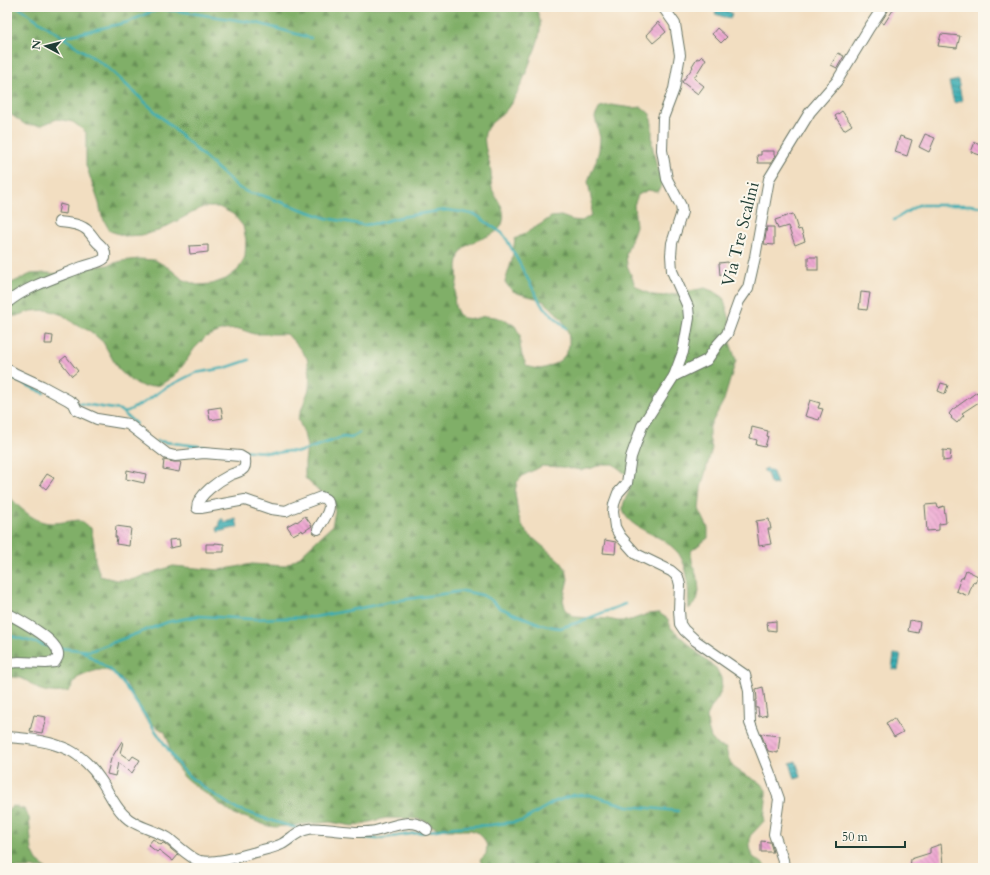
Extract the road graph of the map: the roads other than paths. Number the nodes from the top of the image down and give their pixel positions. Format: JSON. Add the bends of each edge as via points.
{"nodes":[{"id":1,"x":663,"y":7,"type":"edge"},
{"id":2,"x":883,"y":7,"type":"edge"},
{"id":3,"x":60,"y":222,"type":"dead end"},
{"id":4,"x":7,"y":303,"type":"edge"},
{"id":5,"x":7,"y":370,"type":"edge"},
{"id":6,"x":674,"y":376,"type":"junction"},
{"id":7,"x":318,"y":529,"type":"dead end"},
{"id":8,"x":7,"y":613,"type":"edge"},
{"id":9,"x":7,"y":663,"type":"edge"},
{"id":10,"x":7,"y":737,"type":"edge"},
{"id":11,"x":427,"y":830,"type":"dead end"},
{"id":12,"x":784,"y":868,"type":"edge"}],
"edges":[{"from":1,"to":6,"type":"street","via":[[675,24],[680,55],[674,89],[663,118],[662,150],[667,179],[682,212],[672,243],[672,271],[688,307],[689,318],[683,352]]},
{"from":2,"to":6,"type":"street","name":"Via Tre Scalini","via":[[837,81],[810,112],[770,179],[748,288],[739,301],[727,334],[707,360]]},
{"from":3,"to":4,"type":"street","via":[[88,230],[106,252],[105,258],[47,281],[13,297]]},
{"from":5,"to":7,"type":"street","via":[[68,400],[77,410],[97,419],[128,424],[167,454],[175,456],[204,453],[240,456],[245,459],[245,468],[204,492],[197,508],[245,500],[286,511],[321,497],[327,500],[329,508]]},
{"from":6,"to":12,"type":"street","via":[[642,426],[631,457],[627,482],[618,493],[614,504],[615,527],[636,554],[678,577],[680,624],[684,630],[745,675],[749,691],[750,723],[779,800],[774,834]]},
{"from":8,"to":9,"type":"street","via":[[44,636],[54,645],[58,657],[55,662]]},
{"from":10,"to":11,"type":"street","via":[[46,743],[70,750],[90,765],[123,815],[166,838],[200,861],[234,858],[273,847],[308,829],[360,832],[414,824]]}]}
